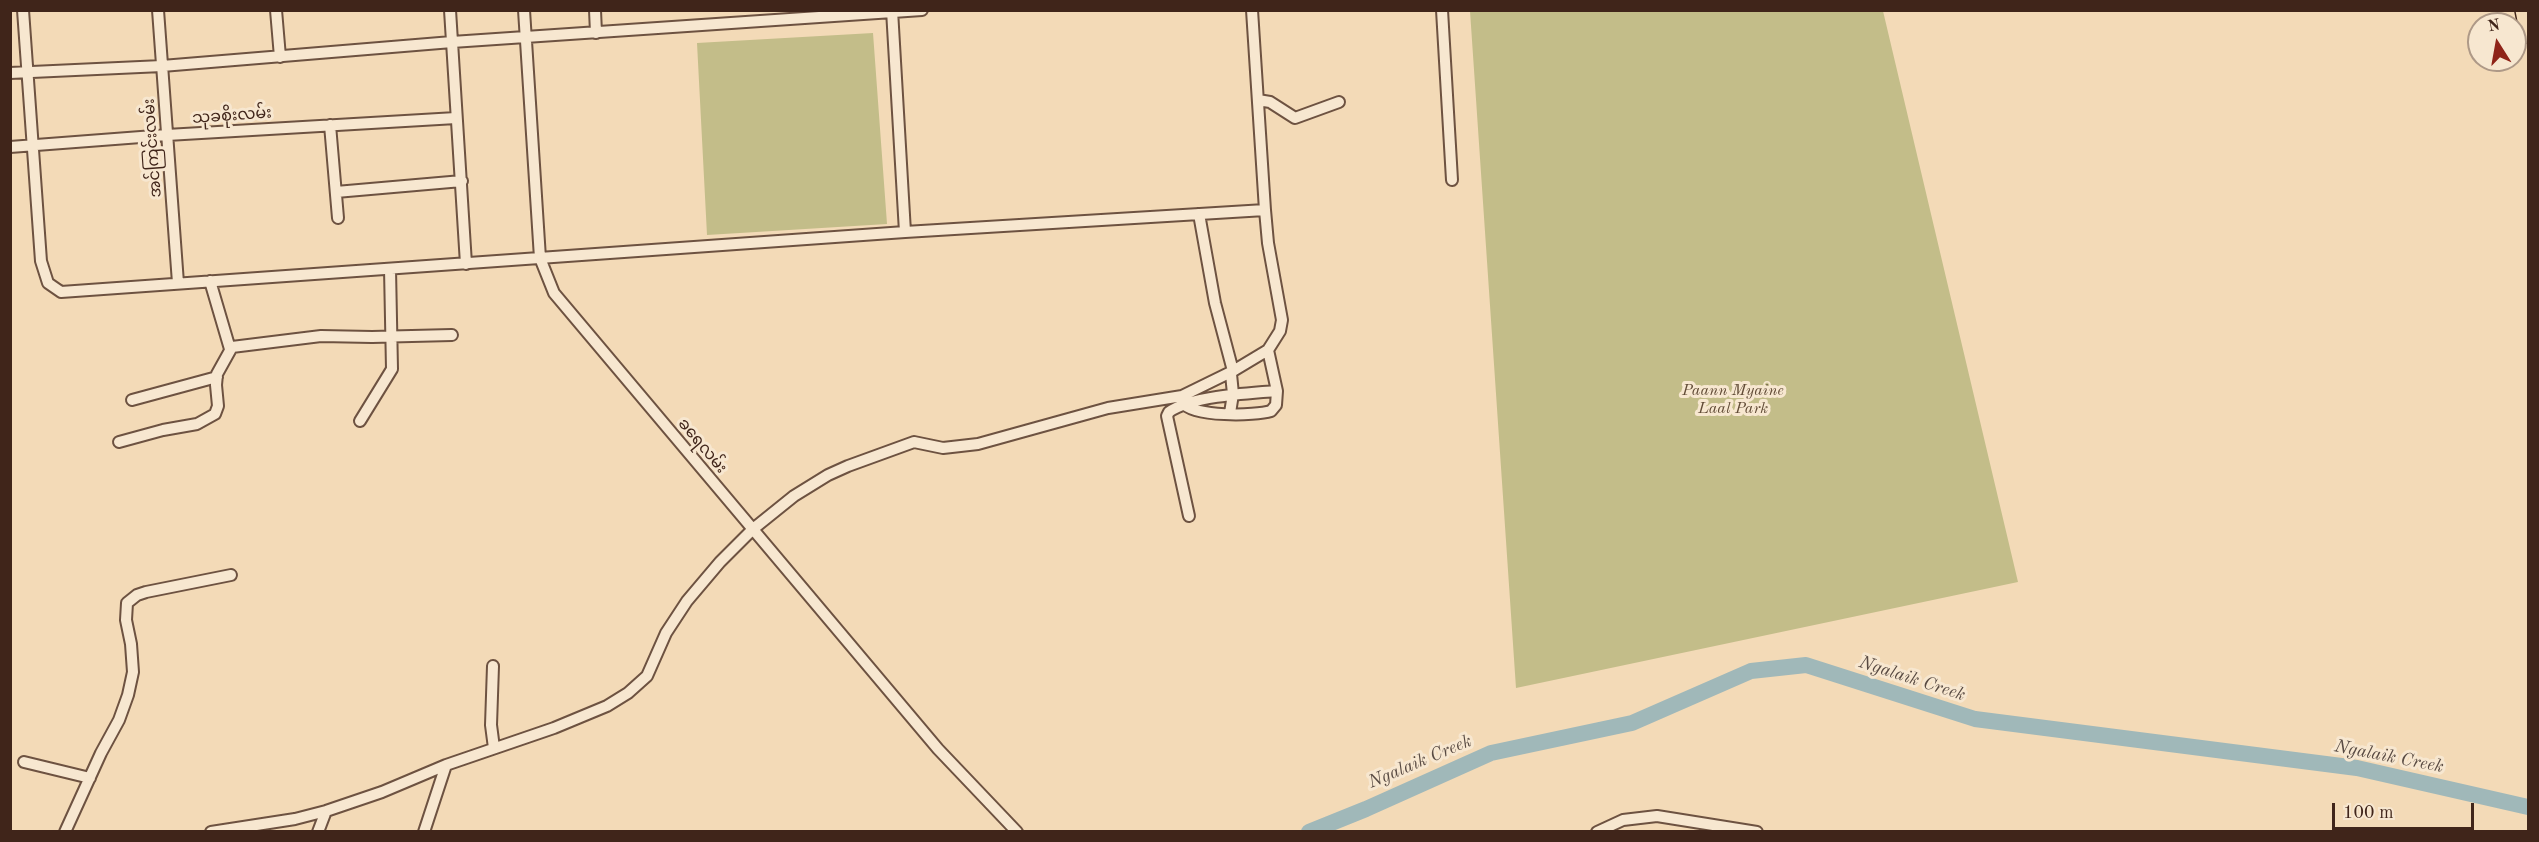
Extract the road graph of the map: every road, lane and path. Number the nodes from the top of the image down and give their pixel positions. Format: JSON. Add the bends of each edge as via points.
{"nodes":[{"id":1,"x":23,"y":10,"type":"edge"},
{"id":2,"x":158,"y":10,"type":"edge"},
{"id":3,"x":276,"y":10,"type":"edge"},
{"id":4,"x":450,"y":10,"type":"edge"},
{"id":5,"x":525,"y":10,"type":"edge"},
{"id":6,"x":595,"y":10,"type":"edge"},
{"id":7,"x":922,"y":10,"type":"edge"},
{"id":8,"x":1252,"y":10,"type":"edge"},
{"id":9,"x":1442,"y":10,"type":"edge"},
{"id":10,"x":2523,"y":10,"type":"edge"},
{"id":11,"x":892,"y":11,"type":"edge"},
{"id":12,"x":777,"y":16,"type":"edge"},
{"id":13,"x":596,"y":33,"type":"junction"},
{"id":14,"x":2529,"y":35,"type":"edge"},
{"id":15,"x":526,"y":38,"type":"junction"},
{"id":16,"x":452,"y":42,"type":"junction"},
{"id":17,"x":280,"y":57,"type":"junction"},
{"id":18,"x":162,"y":66,"type":"junction"},
{"id":19,"x":27,"y":72,"type":"junction"},
{"id":20,"x":10,"y":73,"type":"edge"},
{"id":21,"x":1258,"y":100,"type":"junction"},
{"id":22,"x":1339,"y":102,"type":"dead end"},
{"id":23,"x":456,"y":118,"type":"junction"},
{"id":24,"x":330,"y":125,"type":"junction"},
{"id":25,"x":167,"y":135,"type":"junction"},
{"id":26,"x":32,"y":145,"type":"junction"},
{"id":27,"x":10,"y":147,"type":"edge"},
{"id":28,"x":1452,"y":180,"type":"dead end"},
{"id":29,"x":462,"y":181,"type":"junction"},
{"id":30,"x":336,"y":192,"type":"junction"},
{"id":31,"x":1265,"y":210,"type":"junction"},
{"id":32,"x":1199,"y":214,"type":"junction"},
{"id":33,"x":338,"y":218,"type":"dead end"},
{"id":34,"x":905,"y":232,"type":"junction"},
{"id":35,"x":540,"y":258,"type":"junction"},
{"id":36,"x":466,"y":264,"type":"junction"},
{"id":37,"x":390,"y":269,"type":"junction"},
{"id":38,"x":210,"y":280,"type":"junction"},
{"id":39,"x":178,"y":283,"type":"junction"},
{"id":40,"x":452,"y":334,"type":"dead end"},
{"id":41,"x":392,"y":336,"type":"junction"},
{"id":42,"x":230,"y":349,"type":"junction"},
{"id":43,"x":1268,"y":350,"type":"junction"},
{"id":44,"x":1233,"y":371,"type":"junction"},
{"id":45,"x":217,"y":377,"type":"junction"},
{"id":46,"x":1277,"y":391,"type":"junction"},
{"id":47,"x":1233,"y":394,"type":"junction"},
{"id":48,"x":132,"y":400,"type":"dead end"},
{"id":49,"x":1183,"y":400,"type":"junction"},
{"id":50,"x":1230,"y":413,"type":"junction"},
{"id":51,"x":360,"y":422,"type":"dead end"},
{"id":52,"x":119,"y":441,"type":"dead end"},
{"id":53,"x":1189,"y":516,"type":"dead end"},
{"id":54,"x":753,"y":529,"type":"junction"},
{"id":55,"x":231,"y":575,"type":"dead end"},
{"id":56,"x":493,"y":666,"type":"dead end"},
{"id":57,"x":494,"y":748,"type":"junction"},
{"id":58,"x":24,"y":762,"type":"dead end"},
{"id":59,"x":446,"y":765,"type":"junction"},
{"id":60,"x":90,"y":778,"type":"junction"},
{"id":61,"x":326,"y":811,"type":"junction"},
{"id":62,"x":249,"y":829,"type":"edge"},
{"id":63,"x":65,"y":831,"type":"edge"},
{"id":64,"x":211,"y":831,"type":"edge"},
{"id":65,"x":318,"y":831,"type":"edge"},
{"id":66,"x":424,"y":831,"type":"edge"},
{"id":67,"x":1017,"y":831,"type":"edge"},
{"id":68,"x":1597,"y":831,"type":"edge"},
{"id":69,"x":1757,"y":831,"type":"edge"}],
"edges":[{"from":1,"to":19,"type":"street"},
{"from":2,"to":18,"type":"street","name":"အင်ကြင်းလမ်း"},
{"from":3,"to":17,"type":"street"},
{"from":4,"to":16,"type":"street"},
{"from":5,"to":15,"type":"street","name":"ခရေလမ်း"},
{"from":6,"to":13,"type":"street"},
{"from":7,"to":11,"type":"street"},
{"from":8,"to":21,"type":"street"},
{"from":9,"to":28,"type":"street"},
{"from":10,"to":14,"type":"highway"},
{"from":11,"to":12,"type":"street"},
{"from":11,"to":34,"type":"street"},
{"from":12,"to":13,"type":"street"},
{"from":13,"to":15,"type":"street"},
{"from":15,"to":16,"type":"street"},
{"from":15,"to":35,"type":"street","name":"ခရေလမ်း"},
{"from":16,"to":17,"type":"street"},
{"from":16,"to":23,"type":"street"},
{"from":17,"to":18,"type":"street"},
{"from":18,"to":19,"type":"street"},
{"from":18,"to":25,"type":"street","name":"အင်ကြင်းလမ်း"},
{"from":19,"to":20,"type":"street"},
{"from":19,"to":26,"type":"street"},
{"from":21,"to":22,"type":"street","via":[[1270,102],[1295,118]]},
{"from":21,"to":31,"type":"street"},
{"from":23,"to":24,"type":"street","name":"သုခစိုးလမ်း"},
{"from":23,"to":29,"type":"street"},
{"from":24,"to":25,"type":"street","name":"သုခစိုးလမ်း"},
{"from":24,"to":30,"type":"street"},
{"from":25,"to":26,"type":"street","name":"သုခစိုးလမ်း"},
{"from":25,"to":39,"type":"street","name":"အင်ကြင်းလမ်း"},
{"from":26,"to":27,"type":"street","name":"သုခစိုးလမ်း"},
{"from":26,"to":39,"type":"street","via":[[41,261],[53,288],[61,292]]},
{"from":29,"to":30,"type":"street"},
{"from":29,"to":36,"type":"street"},
{"from":30,"to":33,"type":"street"},
{"from":31,"to":32,"type":"street"},
{"from":31,"to":43,"type":"street","via":[[1282,320]]},
{"from":32,"to":34,"type":"street"},
{"from":32,"to":44,"type":"street","via":[[1215,303]]},
{"from":34,"to":35,"type":"street"},
{"from":35,"to":36,"type":"street"},
{"from":35,"to":54,"type":"street","name":"ခရေလမ်း","via":[[554,293]]},
{"from":36,"to":37,"type":"street"},
{"from":37,"to":38,"type":"street"},
{"from":37,"to":41,"type":"street"},
{"from":38,"to":39,"type":"street"},
{"from":38,"to":42,"type":"street"},
{"from":40,"to":41,"type":"street"},
{"from":41,"to":42,"type":"street","via":[[321,336]]},
{"from":41,"to":51,"type":"street","via":[[392,369]]},
{"from":42,"to":45,"type":"street"},
{"from":43,"to":44,"type":"street"},
{"from":43,"to":46,"type":"street"},
{"from":44,"to":47,"type":"street"},
{"from":44,"to":49,"type":"street"},
{"from":45,"to":48,"type":"street"},
{"from":45,"to":52,"type":"street","via":[[218,406],[212,417]]},
{"from":46,"to":47,"type":"street"},
{"from":46,"to":50,"type":"street","via":[[1276,405],[1270,411]]},
{"from":47,"to":49,"type":"street"},
{"from":47,"to":50,"type":"street"},
{"from":49,"to":50,"type":"street","via":[[1194,410]]},
{"from":49,"to":53,"type":"street","via":[[1167,416]]},
{"from":49,"to":54,"type":"street","via":[[1108,408],[978,444],[943,448],[914,442],[828,475]]},
{"from":54,"to":57,"type":"street","via":[[687,601],[639,684],[607,706]]},
{"from":54,"to":67,"type":"street","name":"ခရေလမ်း","via":[[938,749]]},
{"from":55,"to":60,"type":"street","via":[[146,592],[127,603],[133,672],[128,695]]},
{"from":56,"to":57,"type":"street"},
{"from":57,"to":59,"type":"street"},
{"from":58,"to":60,"type":"street"},
{"from":59,"to":61,"type":"street"},
{"from":59,"to":66,"type":"street"},
{"from":60,"to":63,"type":"street"},
{"from":61,"to":62,"type":"street"},
{"from":61,"to":65,"type":"street"},
{"from":62,"to":64,"type":"street"},
{"from":68,"to":69,"type":"street","via":[[1623,820],[1657,816]]}]}
